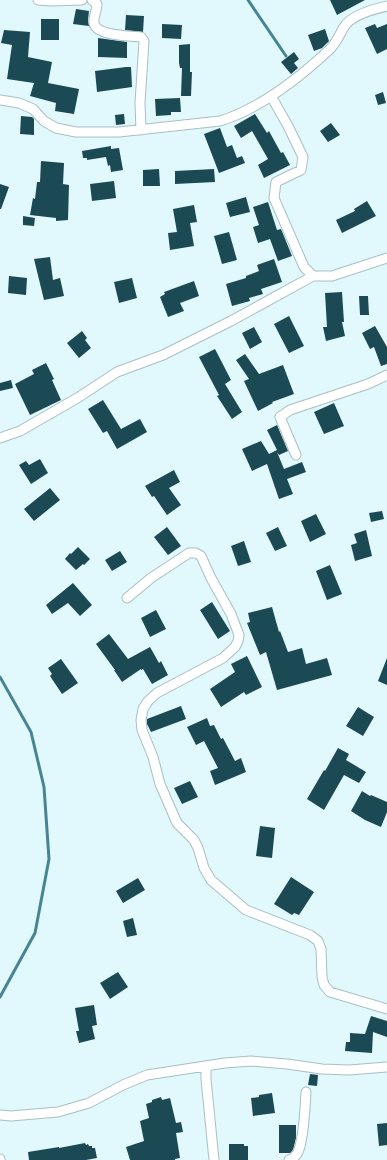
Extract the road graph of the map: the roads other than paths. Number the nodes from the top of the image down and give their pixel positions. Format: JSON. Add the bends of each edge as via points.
{"nodes":[{"id":1,"x":38,"y":0,"type":"edge"},
{"id":2,"x":82,"y":0,"type":"edge"},
{"id":3,"x":92,"y":0,"type":"edge"},
{"id":4,"x":382,"y":5,"type":"edge"},
{"id":5,"x":271,"y":96,"type":"junction"},
{"id":6,"x":0,"y":100,"type":"edge"},
{"id":7,"x":141,"y":130,"type":"junction"},
{"id":8,"x":387,"y":258,"type":"edge"},
{"id":9,"x":313,"y":276,"type":"junction"},
{"id":10,"x":387,"y":375,"type":"edge"},
{"id":11,"x":0,"y":438,"type":"edge"},
{"id":12,"x":296,"y":455,"type":"dead end"},
{"id":13,"x":127,"y":598,"type":"dead end"},
{"id":14,"x":387,"y":1009,"type":"edge"},
{"id":15,"x":206,"y":1066,"type":"junction"},
{"id":16,"x":387,"y":1066,"type":"edge"},
{"id":17,"x":306,"y":1092,"type":"dead end"},
{"id":18,"x":0,"y":1115,"type":"edge"},
{"id":19,"x":214,"y":1160,"type":"edge"},
{"id":20,"x":289,"y":1160,"type":"edge"}],
"edges":[{"from":1,"to":2,"type":"street"},
{"from":3,"to":7,"type":"street","via":[[97,4],[94,21],[99,29],[121,36],[141,37],[144,41]]},
{"from":4,"to":5,"type":"street","via":[[349,21],[330,49]]},
{"from":5,"to":7,"type":"street","via":[[220,121]]},
{"from":5,"to":9,"type":"street","via":[[303,156],[301,170],[276,182],[274,198],[304,267]]},
{"from":6,"to":7,"type":"street","via":[[19,103],[33,109],[44,121],[56,128],[76,132]]},
{"from":8,"to":9,"type":"street","via":[[332,276]]},
{"from":9,"to":11,"type":"street","via":[[231,321],[169,351],[117,372],[20,431]]},
{"from":10,"to":12,"type":"street","via":[[368,384],[290,410],[280,417]]},
{"from":13,"to":14,"type":"street","via":[[151,578],[189,554],[196,553],[201,556],[231,614],[239,635],[238,641],[223,658],[157,693],[148,701],[141,720],[142,730],[160,784],[177,823],[196,844],[211,880],[246,910],[310,935],[318,941],[321,949],[322,978],[330,992]]},
{"from":15,"to":16,"type":"street","via":[[251,1061],[349,1070]]},
{"from":15,"to":18,"type":"street","via":[[147,1075],[89,1103],[58,1112]]},
{"from":15,"to":19,"type":"street"},
{"from":17,"to":20,"type":"street","via":[[300,1144],[297,1154]]}]}
